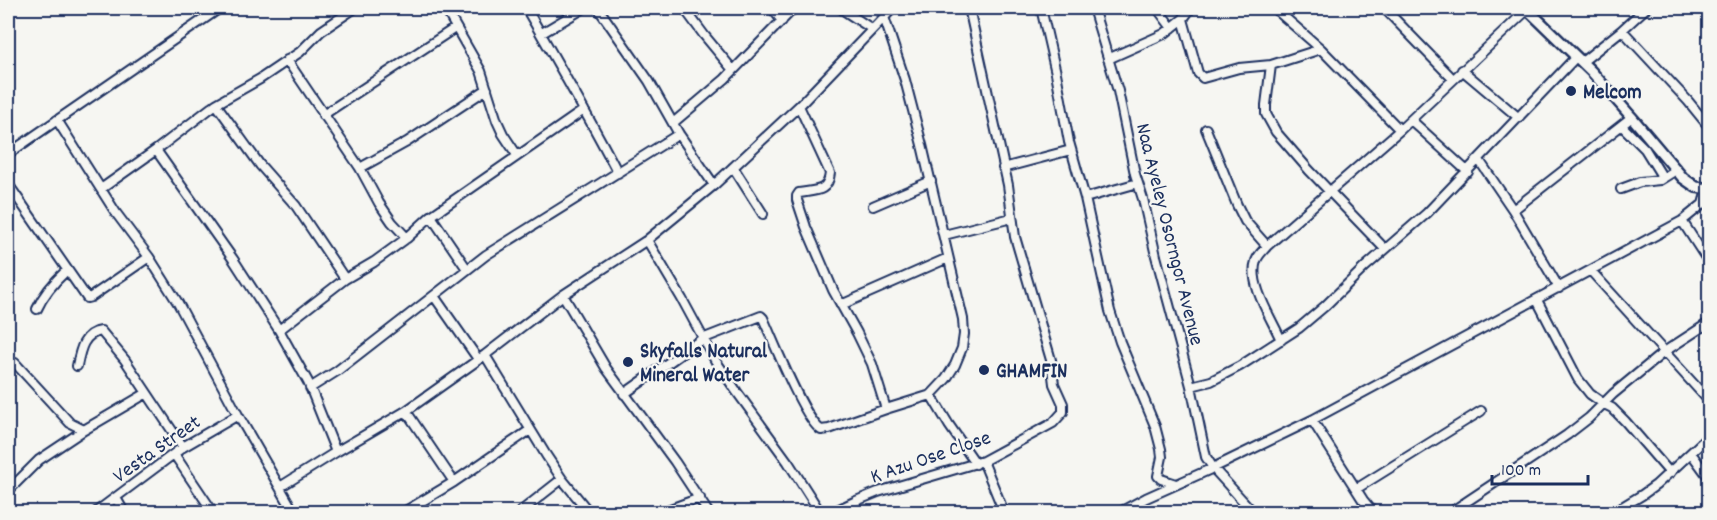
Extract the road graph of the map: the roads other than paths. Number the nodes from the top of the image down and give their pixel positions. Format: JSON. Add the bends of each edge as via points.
{"nodes":[{"id":1,"x":220,"y":8,"type":"edge"},
{"id":2,"x":445,"y":8,"type":"edge"},
{"id":3,"x":526,"y":8,"type":"edge"},
{"id":4,"x":584,"y":8,"type":"edge"},
{"id":5,"x":598,"y":8,"type":"edge"},
{"id":6,"x":684,"y":8,"type":"edge"},
{"id":7,"x":772,"y":8,"type":"edge"},
{"id":8,"x":794,"y":8,"type":"edge"},
{"id":9,"x":840,"y":8,"type":"edge"},
{"id":10,"x":893,"y":8,"type":"edge"},
{"id":11,"x":969,"y":8,"type":"edge"},
{"id":12,"x":1041,"y":8,"type":"edge"},
{"id":13,"x":1093,"y":8,"type":"edge"},
{"id":14,"x":1157,"y":8,"type":"edge"},
{"id":15,"x":1191,"y":8,"type":"edge"},
{"id":16,"x":1274,"y":8,"type":"edge"},
{"id":17,"x":1384,"y":8,"type":"edge"},
{"id":18,"x":1527,"y":8,"type":"edge"},
{"id":19,"x":1646,"y":8,"type":"edge"},
{"id":20,"x":1706,"y":8,"type":"edge"},
{"id":21,"x":351,"y":9,"type":"edge"},
{"id":22,"x":1710,"y":12,"type":"edge"},
{"id":23,"x":884,"y":17,"type":"junction"},
{"id":24,"x":1183,"y":19,"type":"junction"},
{"id":25,"x":782,"y":21,"type":"junction"},
{"id":26,"x":455,"y":28,"type":"junction"},
{"id":27,"x":1172,"y":28,"type":"junction"},
{"id":28,"x":872,"y":29,"type":"junction"},
{"id":29,"x":1622,"y":30,"type":"junction"},
{"id":30,"x":542,"y":33,"type":"junction"},
{"id":31,"x":1321,"y":49,"type":"junction"},
{"id":32,"x":1108,"y":59,"type":"junction"},
{"id":33,"x":287,"y":60,"type":"junction"},
{"id":34,"x":1579,"y":60,"type":"junction"},
{"id":35,"x":1271,"y":65,"type":"junction"},
{"id":36,"x":733,"y":70,"type":"junction"},
{"id":37,"x":1462,"y":70,"type":"junction"},
{"id":38,"x":1453,"y":79,"type":"junction"},
{"id":39,"x":487,"y":89,"type":"junction"},
{"id":40,"x":216,"y":104,"type":"junction"},
{"id":41,"x":799,"y":106,"type":"junction"},
{"id":42,"x":584,"y":110,"type":"junction"},
{"id":43,"x":323,"y":115,"type":"junction"},
{"id":44,"x":1632,"y":117,"type":"junction"},
{"id":45,"x":1519,"y":118,"type":"junction"},
{"id":46,"x":57,"y":120,"type":"junction"},
{"id":47,"x":1411,"y":120,"type":"junction"},
{"id":48,"x":672,"y":123,"type":"junction"},
{"id":49,"x":1622,"y":126,"type":"junction"},
{"id":50,"x":1710,"y":128,"type":"edge"},
{"id":51,"x":1206,"y":129,"type":"dead end"},
{"id":52,"x":1400,"y":130,"type":"junction"},
{"id":53,"x":679,"y":134,"type":"junction"},
{"id":54,"x":156,"y":150,"type":"junction"},
{"id":55,"x":1071,"y":150,"type":"junction"},
{"id":56,"x":8,"y":154,"type":"edge"},
{"id":57,"x":517,"y":155,"type":"junction"},
{"id":58,"x":1479,"y":160,"type":"junction"},
{"id":59,"x":733,"y":167,"type":"junction"},
{"id":60,"x":360,"y":168,"type":"junction"},
{"id":61,"x":1003,"y":168,"type":"junction"},
{"id":62,"x":1676,"y":170,"type":"junction"},
{"id":63,"x":618,"y":172,"type":"junction"},
{"id":64,"x":1467,"y":172,"type":"junction"},
{"id":65,"x":1663,"y":178,"type":"junction"},
{"id":66,"x":931,"y":182,"type":"junction"},
{"id":67,"x":1138,"y":183,"type":"junction"},
{"id":68,"x":8,"y":184,"type":"edge"},
{"id":69,"x":714,"y":185,"type":"junction"},
{"id":70,"x":101,"y":189,"type":"junction"},
{"id":71,"x":1621,"y":189,"type":"dead end"},
{"id":72,"x":1708,"y":190,"type":"edge"},
{"id":73,"x":1331,"y":192,"type":"junction"},
{"id":74,"x":1085,"y":198,"type":"junction"},
{"id":75,"x":873,"y":206,"type":"dead end"},
{"id":76,"x":1514,"y":210,"type":"junction"},
{"id":77,"x":763,"y":214,"type":"dead end"},
{"id":78,"x":431,"y":216,"type":"junction"},
{"id":79,"x":1012,"y":218,"type":"junction"},
{"id":80,"x":1682,"y":221,"type":"junction"},
{"id":81,"x":944,"y":235,"type":"junction"},
{"id":82,"x":407,"y":238,"type":"junction"},
{"id":83,"x":647,"y":240,"type":"junction"},
{"id":84,"x":1267,"y":246,"type":"junction"},
{"id":85,"x":1385,"y":249,"type":"junction"},
{"id":86,"x":148,"y":257,"type":"junction"},
{"id":87,"x":948,"y":258,"type":"junction"},
{"id":88,"x":1710,"y":264,"type":"edge"},
{"id":89,"x":467,"y":269,"type":"junction"},
{"id":90,"x":67,"y":270,"type":"junction"},
{"id":91,"x":1591,"y":271,"type":"junction"},
{"id":92,"x":345,"y":279,"type":"junction"},
{"id":93,"x":1558,"y":288,"type":"junction"},
{"id":94,"x":562,"y":295,"type":"junction"},
{"id":95,"x":434,"y":296,"type":"junction"},
{"id":96,"x":1537,"y":300,"type":"junction"},
{"id":97,"x":841,"y":305,"type":"junction"},
{"id":98,"x":37,"y":309,"type":"dead end"},
{"id":99,"x":1710,"y":322,"type":"edge"},
{"id":100,"x":279,"y":330,"type":"junction"},
{"id":101,"x":702,"y":339,"type":"junction"},
{"id":102,"x":1281,"y":340,"type":"junction"},
{"id":103,"x":1664,"y":352,"type":"junction"},
{"id":104,"x":482,"y":357,"type":"junction"},
{"id":105,"x":15,"y":363,"type":"dead end"},
{"id":106,"x":77,"y":366,"type":"dead end"},
{"id":107,"x":1191,"y":386,"type":"junction"},
{"id":108,"x":310,"y":388,"type":"junction"},
{"id":109,"x":147,"y":393,"type":"junction"},
{"id":110,"x":624,"y":394,"type":"junction"},
{"id":111,"x":931,"y":395,"type":"junction"},
{"id":112,"x":1710,"y":402,"type":"edge"},
{"id":113,"x":1604,"y":404,"type":"junction"},
{"id":114,"x":886,"y":409,"type":"junction"},
{"id":115,"x":406,"y":411,"type":"junction"},
{"id":116,"x":1481,"y":411,"type":"dead end"},
{"id":117,"x":238,"y":416,"type":"junction"},
{"id":118,"x":1312,"y":420,"type":"junction"},
{"id":119,"x":84,"y":430,"type":"junction"},
{"id":120,"x":530,"y":430,"type":"junction"},
{"id":121,"x":1710,"y":435,"type":"edge"},
{"id":122,"x":183,"y":447,"type":"junction"},
{"id":123,"x":336,"y":452,"type":"junction"},
{"id":124,"x":1690,"y":453,"type":"junction"},
{"id":125,"x":174,"y":454,"type":"junction"},
{"id":126,"x":980,"y":462,"type":"junction"},
{"id":127,"x":1213,"y":468,"type":"junction"},
{"id":128,"x":1670,"y":473,"type":"junction"},
{"id":129,"x":562,"y":479,"type":"junction"},
{"id":130,"x":1710,"y":479,"type":"edge"},
{"id":131,"x":454,"y":482,"type":"junction"},
{"id":132,"x":1176,"y":484,"type":"junction"},
{"id":133,"x":280,"y":488,"type":"junction"},
{"id":134,"x":1356,"y":489,"type":"junction"},
{"id":135,"x":8,"y":491,"type":"edge"},
{"id":136,"x":116,"y":498,"type":"junction"},
{"id":137,"x":700,"y":498,"type":"junction"},
{"id":138,"x":416,"y":509,"type":"edge"},
{"id":139,"x":1126,"y":511,"type":"edge"},
{"id":140,"x":96,"y":513,"type":"edge"},
{"id":141,"x":124,"y":513,"type":"edge"},
{"id":142,"x":213,"y":513,"type":"edge"},
{"id":143,"x":294,"y":513,"type":"edge"},
{"id":144,"x":404,"y":513,"type":"edge"},
{"id":145,"x":520,"y":513,"type":"edge"},
{"id":146,"x":588,"y":513,"type":"edge"},
{"id":147,"x":662,"y":513,"type":"edge"},
{"id":148,"x":708,"y":513,"type":"edge"},
{"id":149,"x":820,"y":513,"type":"edge"},
{"id":150,"x":833,"y":513,"type":"edge"},
{"id":151,"x":1004,"y":513,"type":"edge"},
{"id":152,"x":1253,"y":513,"type":"edge"},
{"id":153,"x":1373,"y":513,"type":"edge"},
{"id":154,"x":1451,"y":513,"type":"edge"},
{"id":155,"x":1614,"y":513,"type":"edge"}],
"edges":[{"from":1,"to":46,"type":"street"},
{"from":2,"to":26,"type":"street"},
{"from":3,"to":30,"type":"street"},
{"from":4,"to":30,"type":"street"},
{"from":5,"to":48,"type":"street","via":[[649,81]]},
{"from":6,"to":36,"type":"street"},
{"from":7,"to":25,"type":"street"},
{"from":8,"to":25,"type":"street"},
{"from":9,"to":28,"type":"street"},
{"from":10,"to":23,"type":"street"},
{"from":11,"to":61,"type":"street"},
{"from":12,"to":55,"type":"street"},
{"from":13,"to":32,"type":"street","name":"Naa Ayeley Osorngor Avenue"},
{"from":14,"to":27,"type":"street"},
{"from":15,"to":24,"type":"street"},
{"from":16,"to":31,"type":"street"},
{"from":17,"to":38,"type":"street"},
{"from":18,"to":34,"type":"street"},
{"from":18,"to":37,"type":"street"},
{"from":19,"to":29,"type":"street"},
{"from":20,"to":22,"type":"street"},
{"from":21,"to":33,"type":"street"},
{"from":23,"to":28,"type":"street"},
{"from":23,"to":66,"type":"street"},
{"from":24,"to":27,"type":"street"},
{"from":24,"to":35,"type":"street","via":[[1202,78]]},
{"from":25,"to":36,"type":"street"},
{"from":26,"to":39,"type":"street","via":[[481,71]]},
{"from":26,"to":43,"type":"street"},
{"from":27,"to":32,"type":"street"},
{"from":28,"to":41,"type":"street"},
{"from":29,"to":34,"type":"street"},
{"from":29,"to":50,"type":"street"},
{"from":30,"to":42,"type":"street"},
{"from":31,"to":35,"type":"street"},
{"from":31,"to":52,"type":"street"},
{"from":32,"to":67,"type":"street","name":"Naa Ayeley Osorngor Avenue"},
{"from":33,"to":40,"type":"street"},
{"from":33,"to":43,"type":"street"},
{"from":34,"to":44,"type":"street"},
{"from":34,"to":45,"type":"street"},
{"from":35,"to":73,"type":"street","via":[[1266,105],[1270,123]]},
{"from":36,"to":48,"type":"street"},
{"from":37,"to":38,"type":"street"},
{"from":37,"to":45,"type":"street"},
{"from":38,"to":47,"type":"street"},
{"from":39,"to":57,"type":"street","via":[[503,134]]},
{"from":39,"to":60,"type":"street"},
{"from":40,"to":54,"type":"street"},
{"from":40,"to":92,"type":"street","via":[[260,165],[296,206]]},
{"from":41,"to":59,"type":"street"},
{"from":41,"to":97,"type":"street","via":[[830,177],[824,188],[799,193],[797,200]]},
{"from":42,"to":57,"type":"street"},
{"from":42,"to":63,"type":"street"},
{"from":43,"to":60,"type":"street"},
{"from":44,"to":49,"type":"street"},
{"from":44,"to":62,"type":"street"},
{"from":45,"to":58,"type":"street"},
{"from":46,"to":56,"type":"street"},
{"from":46,"to":70,"type":"street"},
{"from":47,"to":52,"type":"street"},
{"from":47,"to":64,"type":"street"},
{"from":48,"to":53,"type":"street"},
{"from":49,"to":65,"type":"street","via":[[1645,149]]},
{"from":49,"to":76,"type":"street"},
{"from":51,"to":84,"type":"street","via":[[1245,221]]},
{"from":52,"to":73,"type":"street"},
{"from":53,"to":63,"type":"street"},
{"from":53,"to":69,"type":"street"},
{"from":54,"to":70,"type":"street"},
{"from":54,"to":100,"type":"street"},
{"from":55,"to":61,"type":"street"},
{"from":55,"to":74,"type":"street"},
{"from":57,"to":78,"type":"street"},
{"from":58,"to":64,"type":"street"},
{"from":58,"to":76,"type":"street"},
{"from":59,"to":69,"type":"street"},
{"from":59,"to":77,"type":"street"},
{"from":60,"to":82,"type":"street","via":[[379,203]]},
{"from":61,"to":79,"type":"street"},
{"from":62,"to":65,"type":"street"},
{"from":62,"to":72,"type":"street","via":[[1689,183]]},
{"from":63,"to":89,"type":"street"},
{"from":64,"to":85,"type":"street"},
{"from":65,"to":71,"type":"street"},
{"from":66,"to":75,"type":"street"},
{"from":66,"to":81,"type":"street"},
{"from":67,"to":74,"type":"street"},
{"from":67,"to":107,"type":"street","name":"Naa Ayeley Osorngor Avenue"},
{"from":68,"to":90,"type":"street"},
{"from":69,"to":83,"type":"street"},
{"from":70,"to":86,"type":"street"},
{"from":72,"to":80,"type":"street","via":[[1703,204]]},
{"from":73,"to":84,"type":"street"},
{"from":73,"to":85,"type":"street"},
{"from":74,"to":132,"type":"street","via":[[1110,311],[1155,426],[1162,457],[1158,476]]},
{"from":76,"to":93,"type":"street"},
{"from":78,"to":82,"type":"street"},
{"from":78,"to":89,"type":"street"},
{"from":79,"to":81,"type":"street"},
{"from":79,"to":126,"type":"street","name":"K Azu Ose Close","via":[[1054,384],[1064,409],[1053,423]]},
{"from":80,"to":88,"type":"street"},
{"from":80,"to":91,"type":"street"},
{"from":81,"to":87,"type":"street"},
{"from":82,"to":92,"type":"street"},
{"from":83,"to":94,"type":"street"},
{"from":83,"to":101,"type":"street"},
{"from":84,"to":102,"type":"street","via":[[1259,255],[1255,272],[1262,301]]},
{"from":85,"to":102,"type":"street","via":[[1325,306]]},
{"from":86,"to":90,"type":"street","via":[[89,298]]},
{"from":86,"to":117,"type":"street","via":[[178,303]]},
{"from":87,"to":97,"type":"street"},
{"from":87,"to":111,"type":"street","via":[[964,334],[956,365]]},
{"from":89,"to":95,"type":"street"},
{"from":90,"to":98,"type":"street"},
{"from":91,"to":93,"type":"street"},
{"from":91,"to":103,"type":"street"},
{"from":92,"to":100,"type":"street"},
{"from":93,"to":96,"type":"street"},
{"from":94,"to":104,"type":"street"},
{"from":94,"to":110,"type":"street"},
{"from":95,"to":104,"type":"street"},
{"from":95,"to":108,"type":"street"},
{"from":96,"to":113,"type":"street","via":[[1578,379]]},
{"from":96,"to":118,"type":"street"},
{"from":97,"to":114,"type":"street","via":[[872,364]]},
{"from":99,"to":103,"type":"street"},
{"from":100,"to":108,"type":"street"},
{"from":101,"to":110,"type":"street"},
{"from":101,"to":114,"type":"street","via":[[762,317],[796,391],[821,430]]},
{"from":101,"to":149,"type":"street"},
{"from":102,"to":107,"type":"street","via":[[1226,374]]},
{"from":103,"to":112,"type":"street"},
{"from":103,"to":113,"type":"street"},
{"from":104,"to":115,"type":"street"},
{"from":104,"to":120,"type":"street"},
{"from":105,"to":119,"type":"street","via":[[70,423]]},
{"from":106,"to":109,"type":"street","via":[[83,342],[101,330]]},
{"from":107,"to":127,"type":"street","name":"Naa Ayeley Osorngor Avenue","via":[[1206,457]]},
{"from":108,"to":123,"type":"street"},
{"from":109,"to":119,"type":"street"},
{"from":109,"to":122,"type":"street"},
{"from":110,"to":137,"type":"street"},
{"from":111,"to":114,"type":"street"},
{"from":111,"to":126,"type":"street","via":[[949,425]]},
{"from":113,"to":128,"type":"street","via":[[1625,421]]},
{"from":113,"to":154,"type":"street","via":[[1567,435]]},
{"from":115,"to":123,"type":"street"},
{"from":115,"to":131,"type":"street"},
{"from":116,"to":134,"type":"street"},
{"from":117,"to":122,"type":"street","name":"Vesta Street"},
{"from":117,"to":133,"type":"street"},
{"from":118,"to":127,"type":"street"},
{"from":118,"to":134,"type":"street"},
{"from":119,"to":135,"type":"street","via":[[39,460]]},
{"from":120,"to":129,"type":"street"},
{"from":120,"to":131,"type":"street"},
{"from":121,"to":124,"type":"street"},
{"from":122,"to":125,"type":"street","name":"Vesta Street"},
{"from":123,"to":133,"type":"street"},
{"from":124,"to":128,"type":"street"},
{"from":124,"to":130,"type":"street"},
{"from":125,"to":136,"type":"street","name":"Vesta Street"},
{"from":125,"to":142,"type":"street"},
{"from":126,"to":150,"type":"street","name":"K Azu Ose Close","via":[[904,483]]},
{"from":126,"to":151,"type":"street"},
{"from":127,"to":132,"type":"street"},
{"from":127,"to":152,"type":"street"},
{"from":128,"to":155,"type":"street"},
{"from":129,"to":145,"type":"street"},
{"from":129,"to":146,"type":"street"},
{"from":131,"to":138,"type":"street"},
{"from":132,"to":139,"type":"street"},
{"from":133,"to":143,"type":"street"},
{"from":134,"to":153,"type":"street"},
{"from":136,"to":140,"type":"street","name":"Vesta Street"},
{"from":136,"to":141,"type":"street"},
{"from":137,"to":147,"type":"street"},
{"from":137,"to":148,"type":"street"},
{"from":138,"to":144,"type":"street"}]}
